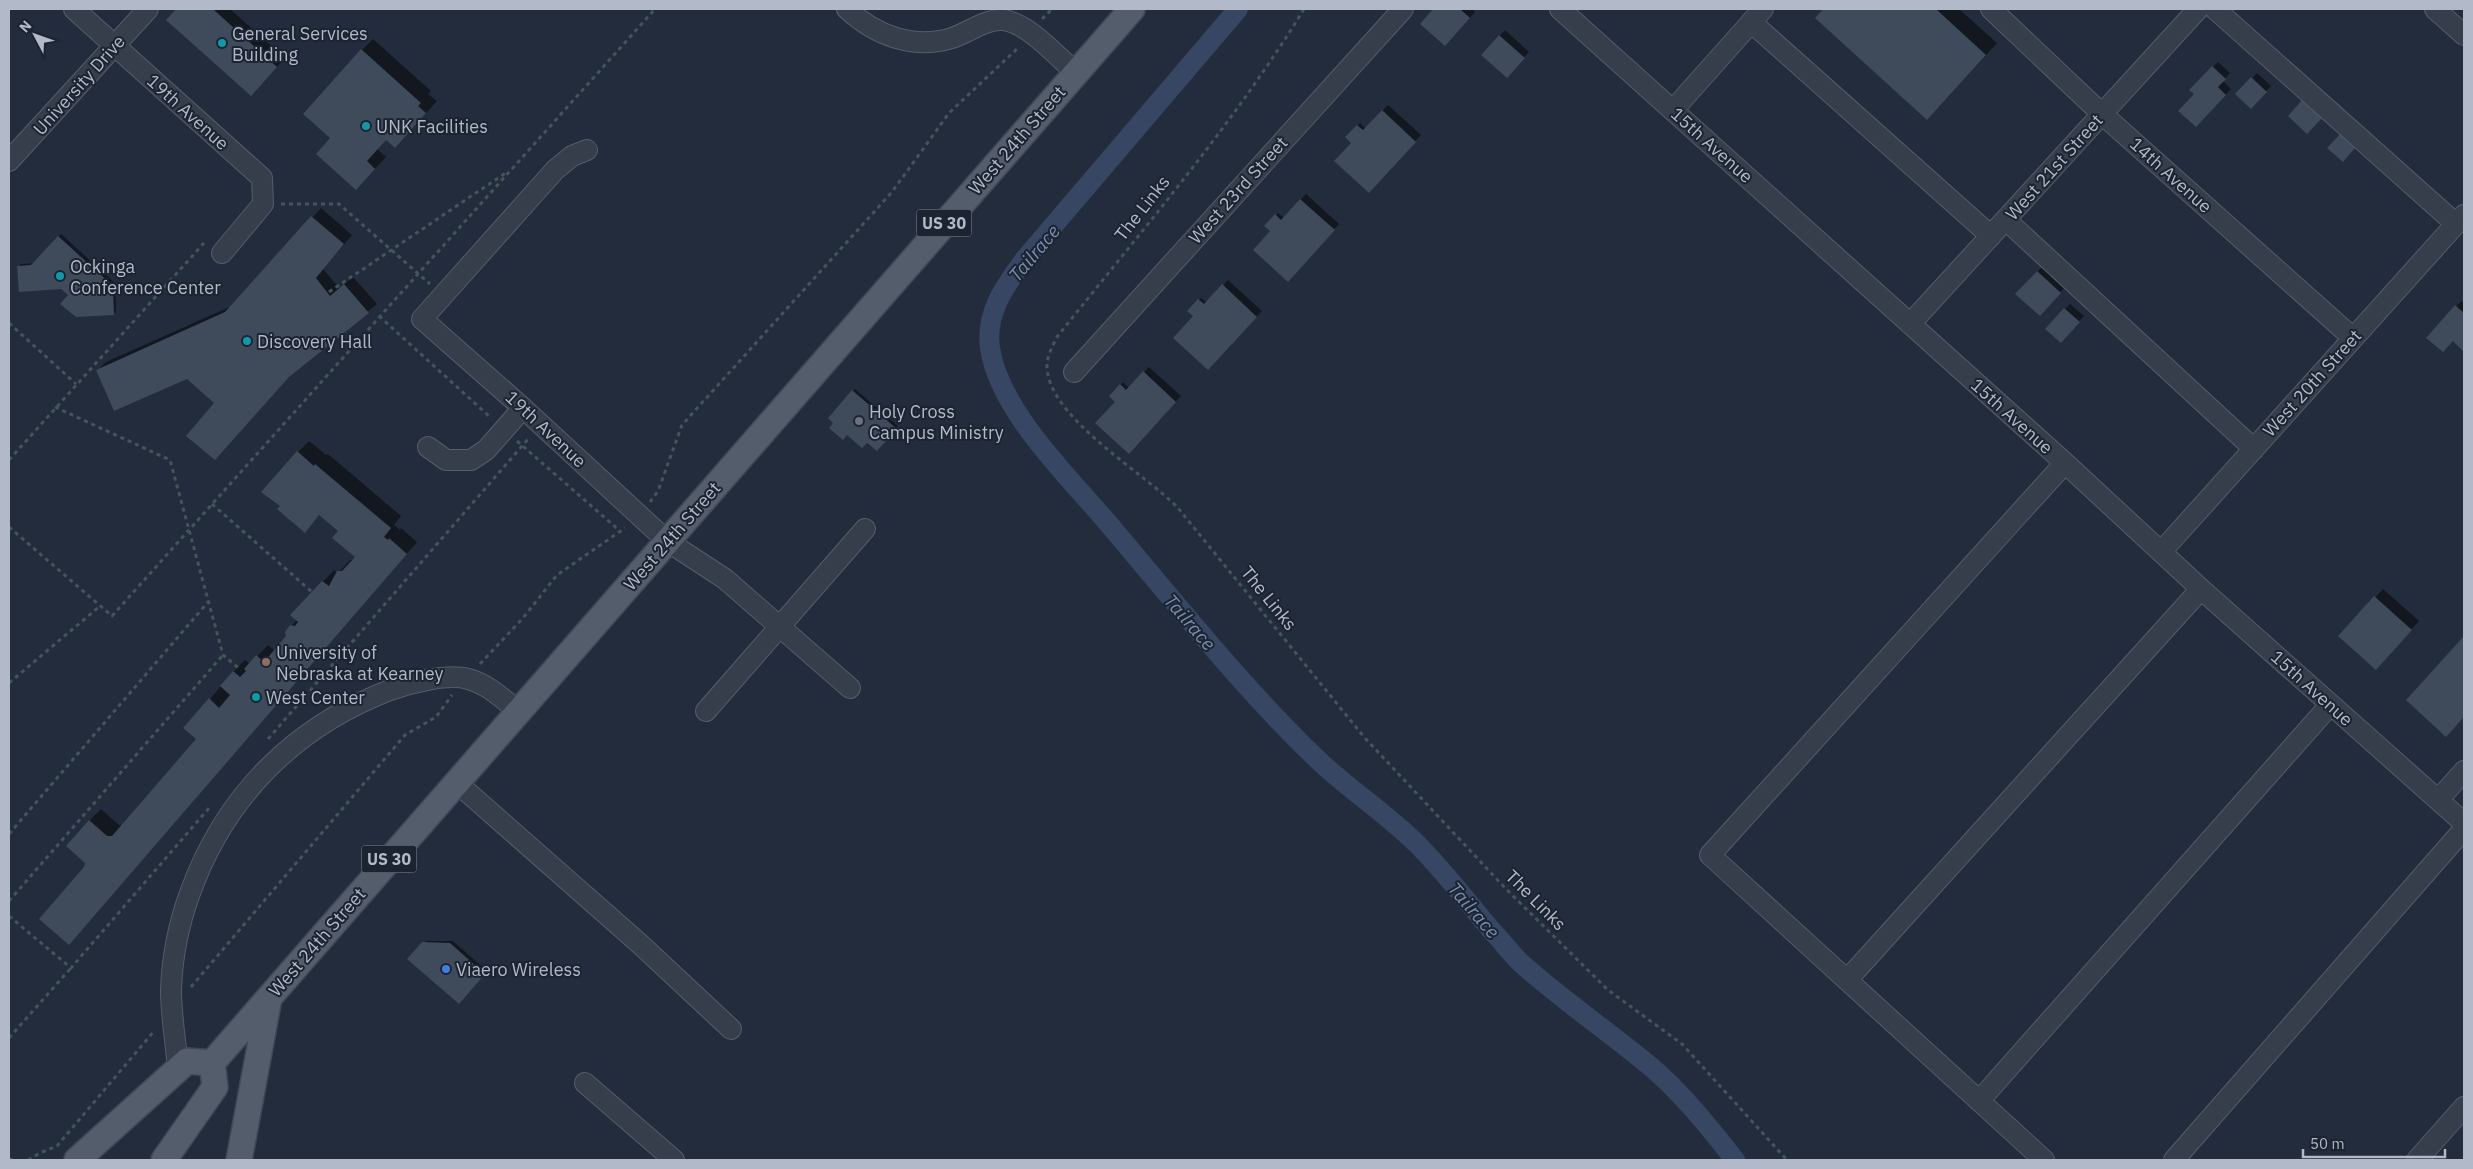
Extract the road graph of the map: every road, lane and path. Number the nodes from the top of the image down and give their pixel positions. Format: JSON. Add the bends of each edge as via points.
{"nodes":[{"id":1,"x":74,"y":9,"type":"edge"},
{"id":2,"x":148,"y":9,"type":"edge"},
{"id":3,"x":655,"y":9,"type":"edge"},
{"id":4,"x":847,"y":9,"type":"edge"},
{"id":5,"x":1052,"y":9,"type":"edge"},
{"id":6,"x":1132,"y":9,"type":"edge"},
{"id":7,"x":1304,"y":9,"type":"edge"},
{"id":8,"x":1403,"y":9,"type":"edge"},
{"id":9,"x":1560,"y":9,"type":"edge"},
{"id":10,"x":1991,"y":9,"type":"edge"},
{"id":11,"x":2198,"y":9,"type":"edge"},
{"id":12,"x":2215,"y":9,"type":"edge"},
{"id":13,"x":2435,"y":9,"type":"edge"},
{"id":14,"x":1757,"y":15,"type":"edge"},
{"id":15,"x":1031,"y":32,"type":"junction"},
{"id":16,"x":2464,"y":35,"type":"edge"},
{"id":17,"x":114,"y":46,"type":"junction"},
{"id":18,"x":1076,"y":73,"type":"junction"},
{"id":19,"x":1673,"y":110,"type":"junction"},
{"id":20,"x":2102,"y":114,"type":"junction"},
{"id":21,"x":587,"y":150,"type":"dead end"},
{"id":22,"x":9,"y":162,"type":"edge"},
{"id":23,"x":512,"y":169,"type":"junction"},
{"id":24,"x":263,"y":204,"type":"junction"},
{"id":25,"x":2460,"y":219,"type":"edge"},
{"id":26,"x":2006,"y":220,"type":"junction"},
{"id":27,"x":1991,"y":236,"type":"junction"},
{"id":28,"x":210,"y":237,"type":"dead end"},
{"id":29,"x":392,"y":251,"type":"junction"},
{"id":30,"x":222,"y":253,"type":"dead end"},
{"id":31,"x":417,"y":273,"type":"junction"},
{"id":32,"x":329,"y":292,"type":"dead end"},
{"id":33,"x":444,"y":295,"type":"junction"},
{"id":34,"x":379,"y":316,"type":"junction"},
{"id":35,"x":9,"y":324,"type":"edge"},
{"id":36,"x":1910,"y":324,"type":"junction"},
{"id":37,"x":2353,"y":338,"type":"junction"},
{"id":38,"x":1074,"y":372,"type":"dead end"},
{"id":39,"x":76,"y":384,"type":"junction"},
{"id":40,"x":55,"y":407,"type":"junction"},
{"id":41,"x":523,"y":408,"type":"junction"},
{"id":42,"x":541,"y":424,"type":"junction"},
{"id":43,"x":504,"y":430,"type":"junction"},
{"id":44,"x":522,"y":446,"type":"junction"},
{"id":45,"x":428,"y":447,"type":"dead end"},
{"id":46,"x":2254,"y":449,"type":"junction"},
{"id":47,"x":9,"y":460,"type":"edge"},
{"id":48,"x":2065,"y":463,"type":"junction"},
{"id":49,"x":212,"y":504,"type":"junction"},
{"id":50,"x":640,"y":517,"type":"junction"},
{"id":51,"x":9,"y":527,"type":"edge"},
{"id":52,"x":865,"y":529,"type":"dead end"},
{"id":53,"x":189,"y":530,"type":"junction"},
{"id":54,"x":620,"y":531,"type":"junction"},
{"id":55,"x":667,"y":541,"type":"junction"},
{"id":56,"x":2161,"y":552,"type":"junction"},
{"id":57,"x":2201,"y":589,"type":"junction"},
{"id":58,"x":312,"y":592,"type":"dead end"},
{"id":59,"x":208,"y":602,"type":"junction"},
{"id":60,"x":100,"y":606,"type":"junction"},
{"id":61,"x":780,"y":627,"type":"junction"},
{"id":62,"x":223,"y":655,"type":"junction"},
{"id":63,"x":241,"y":670,"type":"dead end"},
{"id":64,"x":466,"y":678,"type":"junction"},
{"id":65,"x":9,"y":683,"type":"edge"},
{"id":66,"x":850,"y":688,"type":"dead end"},
{"id":67,"x":2330,"y":705,"type":"junction"},
{"id":68,"x":519,"y":712,"type":"junction"},
{"id":69,"x":706,"y":712,"type":"dead end"},
{"id":70,"x":264,"y":744,"type":"dead end"},
{"id":71,"x":2464,"y":771,"type":"edge"},
{"id":72,"x":456,"y":782,"type":"junction"},
{"id":73,"x":2438,"y":800,"type":"junction"},
{"id":74,"x":213,"y":804,"type":"dead end"},
{"id":75,"x":2464,"y":823,"type":"edge"},
{"id":76,"x":2464,"y":829,"type":"edge"},
{"id":77,"x":9,"y":834,"type":"edge"},
{"id":78,"x":9,"y":901,"type":"edge"},
{"id":79,"x":9,"y":916,"type":"edge"},
{"id":80,"x":71,"y":968,"type":"junction"},
{"id":81,"x":1847,"y":980,"type":"junction"},
{"id":82,"x":269,"y":998,"type":"junction"},
{"id":83,"x":173,"y":1008,"type":"junction"},
{"id":84,"x":731,"y":1029,"type":"dead end"},
{"id":85,"x":9,"y":1038,"type":"edge"},
{"id":86,"x":212,"y":1063,"type":"junction"},
{"id":87,"x":178,"y":1069,"type":"junction"},
{"id":88,"x":585,"y":1084,"type":"dead end"},
{"id":89,"x":1979,"y":1101,"type":"junction"},
{"id":90,"x":2464,"y":1107,"type":"edge"},
{"id":91,"x":9,"y":1158,"type":"edge"},
{"id":92,"x":12,"y":1160,"type":"edge"},
{"id":93,"x":28,"y":1160,"type":"edge"},
{"id":94,"x":77,"y":1160,"type":"edge"},
{"id":95,"x":164,"y":1160,"type":"edge"},
{"id":96,"x":239,"y":1160,"type":"edge"},
{"id":97,"x":674,"y":1160,"type":"edge"},
{"id":98,"x":1786,"y":1160,"type":"edge"},
{"id":99,"x":2044,"y":1160,"type":"edge"},
{"id":100,"x":2174,"y":1160,"type":"edge"},
{"id":101,"x":2417,"y":1160,"type":"edge"}],
"edges":[{"from":1,"to":17,"type":"street","name":"19th Avenue"},
{"from":2,"to":17,"type":"street","name":"University Drive"},
{"from":3,"to":23,"type":"path"},
{"from":4,"to":15,"type":"street","via":[[879,32],[903,40],[928,42],[952,38],[984,24],[1003,20]]},
{"from":5,"to":15,"type":"path"},
{"from":6,"to":18,"type":"main road","name":"West 24th Street","number":"US 30"},
{"from":7,"to":98,"type":"path","name":"The Links","via":[[1269,66],[1057,337],[1047,366],[1050,379],[1073,418],[1178,508],[1364,737],[1506,889],[1608,990],[1682,1044]]},
{"from":8,"to":38,"type":"street","name":"West 23rd Street"},
{"from":9,"to":19,"type":"street","name":"15th Avenue"},
{"from":10,"to":20,"type":"street","name":"14th Avenue"},
{"from":11,"to":20,"type":"street","name":"West 21st Street"},
{"from":12,"to":25,"type":"street"},
{"from":13,"to":16,"type":"street"},
{"from":14,"to":19,"type":"street"},
{"from":14,"to":27,"type":"street"},
{"from":15,"to":18,"type":"street"},
{"from":15,"to":50,"type":"path","via":[[1010,58],[950,113],[892,192],[682,425],[658,492]]},
{"from":17,"to":22,"type":"street","name":"University Drive"},
{"from":17,"to":24,"type":"street","name":"19th Avenue","via":[[262,178]]},
{"from":18,"to":55,"type":"main road","name":"West 24th Street","number":"US 30"},
{"from":19,"to":36,"type":"street","name":"15th Avenue"},
{"from":20,"to":26,"type":"street","name":"West 21st Street"},
{"from":20,"to":37,"type":"street","name":"14th Avenue"},
{"from":21,"to":33,"type":"street","via":[[572,156],[555,170]]},
{"from":23,"to":29,"type":"path"},
{"from":23,"to":31,"type":"path"},
{"from":24,"to":29,"type":"path","via":[[338,204]]},
{"from":24,"to":30,"type":"street"},
{"from":25,"to":37,"type":"street","name":"West 20th Street"},
{"from":26,"to":27,"type":"street","name":"West 21st Street"},
{"from":26,"to":46,"type":"street"},
{"from":27,"to":36,"type":"street","name":"West 21st Street"},
{"from":28,"to":39,"type":"path"},
{"from":29,"to":31,"type":"path"},
{"from":29,"to":32,"type":"path"},
{"from":31,"to":33,"type":"path"},
{"from":31,"to":34,"type":"path"},
{"from":33,"to":41,"type":"street","name":"19th Avenue","via":[[422,319]]},
{"from":34,"to":43,"type":"path"},
{"from":34,"to":49,"type":"path"},
{"from":35,"to":39,"type":"path"},
{"from":36,"to":48,"type":"street","name":"15th Avenue"},
{"from":37,"to":46,"type":"street","name":"West 20th Street"},
{"from":39,"to":40,"type":"path"},
{"from":40,"to":47,"type":"path"},
{"from":40,"to":53,"type":"path","via":[[170,460]]},
{"from":41,"to":42,"type":"street","name":"19th Avenue"},
{"from":41,"to":43,"type":"street"},
{"from":42,"to":44,"type":"path"},
{"from":42,"to":50,"type":"street","name":"19th Avenue"},
{"from":43,"to":44,"type":"path"},
{"from":43,"to":45,"type":"street","via":[[486,450],[471,460],[446,460]]},
{"from":44,"to":54,"type":"path"},
{"from":44,"to":70,"type":"path"},
{"from":46,"to":56,"type":"street","name":"West 20th Street"},
{"from":48,"to":56,"type":"street","name":"15th Avenue"},
{"from":48,"to":81,"type":"street","via":[[1710,856]]},
{"from":49,"to":53,"type":"path"},
{"from":49,"to":58,"type":"path"},
{"from":50,"to":54,"type":"path"},
{"from":50,"to":55,"type":"street","name":"19th Avenue"},
{"from":51,"to":60,"type":"path"},
{"from":52,"to":61,"type":"street"},
{"from":53,"to":59,"type":"path"},
{"from":53,"to":60,"type":"path","via":[[112,616]]},
{"from":54,"to":64,"type":"path","via":[[557,575],[523,618]]},
{"from":55,"to":61,"type":"street","name":"19th Avenue","via":[[725,579]]},
{"from":55,"to":68,"type":"main road","name":"West 24th Street","number":"US 30"},
{"from":56,"to":57,"type":"street","name":"15th Avenue"},
{"from":57,"to":67,"type":"street","name":"15th Avenue"},
{"from":57,"to":81,"type":"street"},
{"from":59,"to":62,"type":"path"},
{"from":59,"to":77,"type":"path"},
{"from":60,"to":65,"type":"path"},
{"from":61,"to":66,"type":"street","name":"19th Avenue"},
{"from":61,"to":69,"type":"street"},
{"from":62,"to":63,"type":"path"},
{"from":62,"to":78,"type":"path"},
{"from":64,"to":68,"type":"street","via":[[481,683]]},
{"from":64,"to":83,"type":"path","via":[[436,717],[405,735]]},
{"from":64,"to":83,"type":"street","via":[[429,679],[368,699],[306,734],[252,784],[219,829],[189,894],[172,970]]},
{"from":67,"to":73,"type":"street","name":"15th Avenue"},
{"from":67,"to":89,"type":"street"},
{"from":68,"to":72,"type":"main road","name":"West 24th Street","number":"US 30"},
{"from":71,"to":73,"type":"street"},
{"from":72,"to":82,"type":"main road","name":"West 24th Street","number":"US 30"},
{"from":72,"to":84,"type":"street"},
{"from":73,"to":75,"type":"street","name":"15th Avenue"},
{"from":74,"to":80,"type":"path"},
{"from":76,"to":100,"type":"street"},
{"from":79,"to":80,"type":"path"},
{"from":80,"to":85,"type":"path"},
{"from":81,"to":89,"type":"street"},
{"from":82,"to":86,"type":"main road","name":"West 24th Street","number":"US 30"},
{"from":82,"to":96,"type":"main road"},
{"from":83,"to":87,"type":"street"},
{"from":83,"to":93,"type":"path","via":[[58,1146]]},
{"from":86,"to":87,"type":"main road","via":[[187,1061]]},
{"from":86,"to":95,"type":"main road","via":[[215,1088]]},
{"from":87,"to":94,"type":"main road"},
{"from":88,"to":97,"type":"street"},
{"from":89,"to":99,"type":"street"},
{"from":90,"to":101,"type":"street"},
{"from":91,"to":92,"type":"path"}]}
